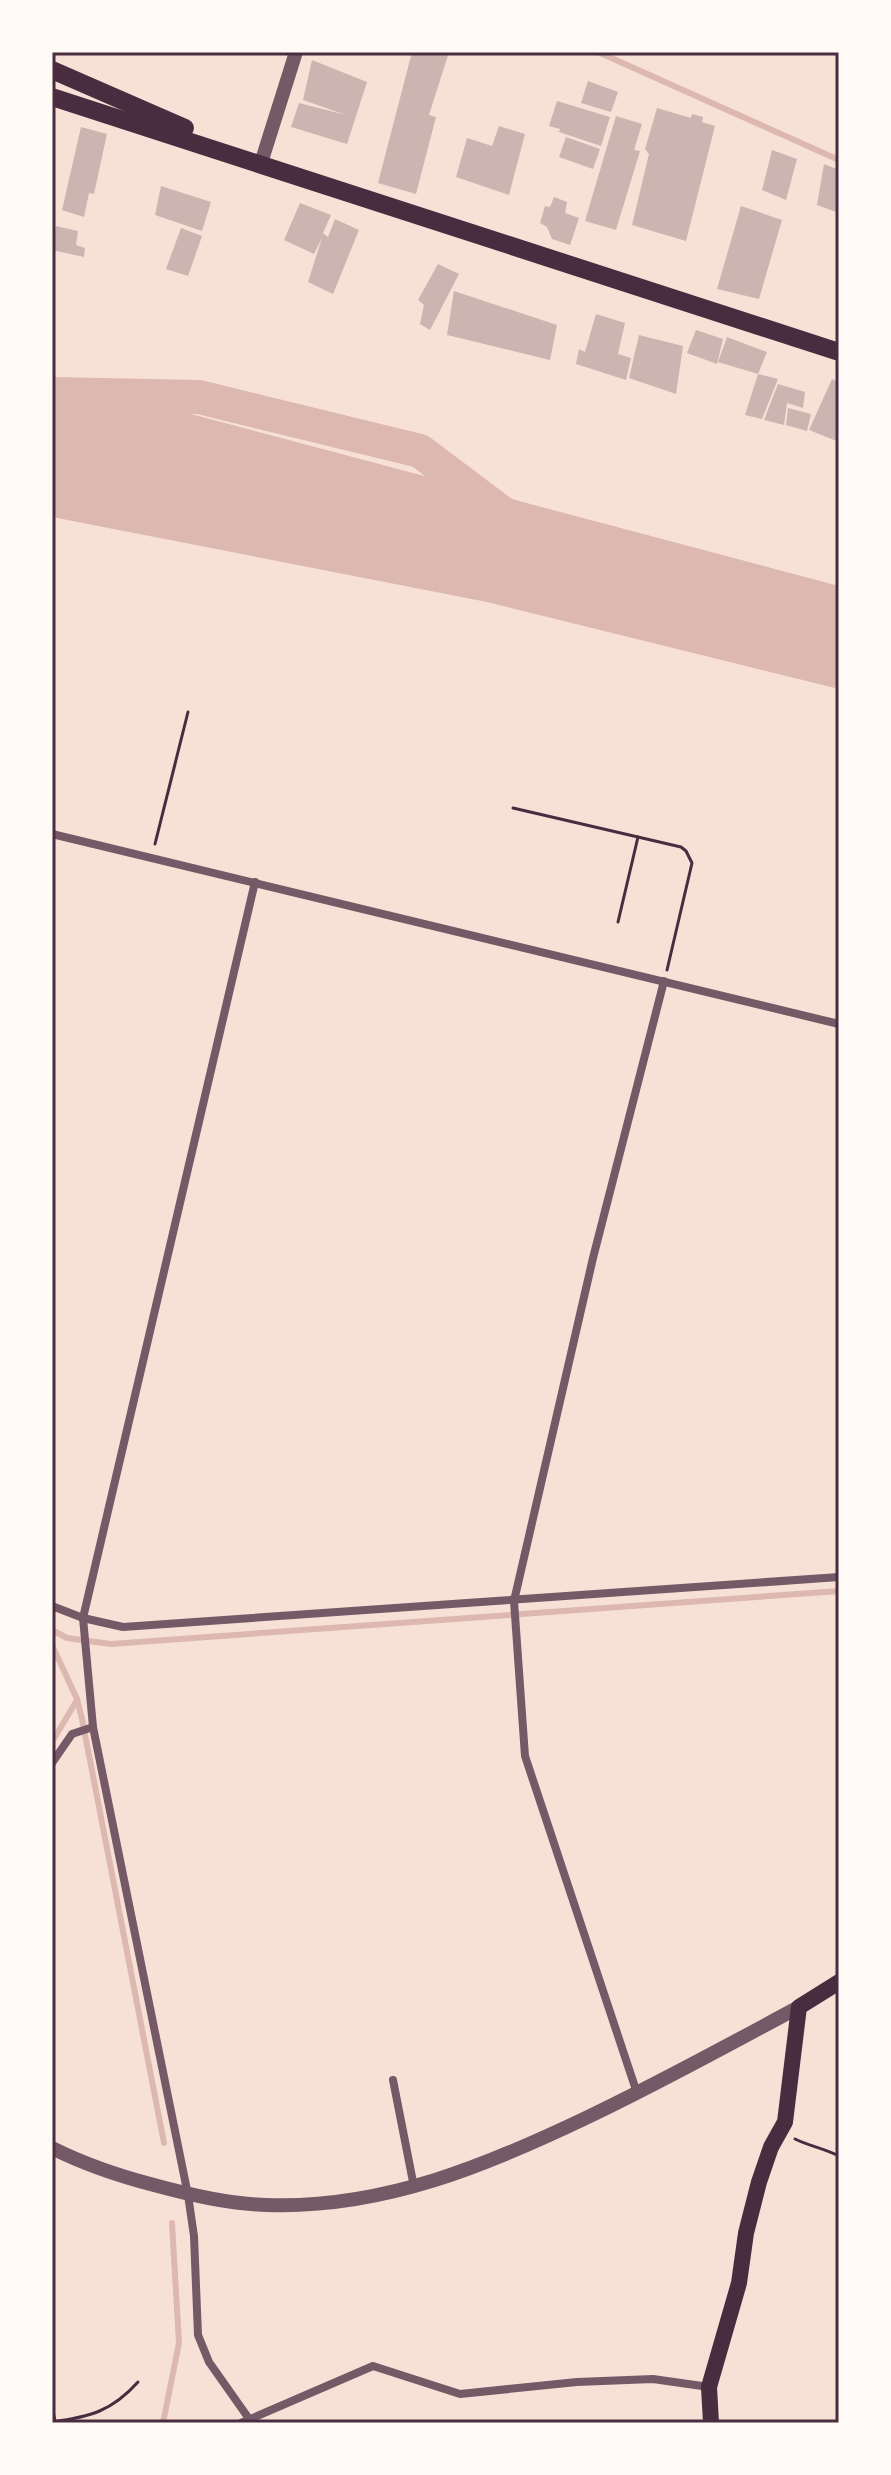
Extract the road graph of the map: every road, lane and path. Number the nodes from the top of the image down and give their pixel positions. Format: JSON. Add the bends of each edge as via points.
{"nodes":[{"id":1,"x":296,"y":52,"type":"edge"},
{"id":2,"x":52,"y":70,"type":"edge"},
{"id":3,"x":52,"y":97,"type":"edge"},
{"id":4,"x":261,"y":163,"type":"junction"},
{"id":5,"x":839,"y":352,"type":"edge"},
{"id":6,"x":188,"y":712,"type":"dead end"},
{"id":7,"x":513,"y":808,"type":"dead end"},
{"id":8,"x":52,"y":834,"type":"edge"},
{"id":9,"x":638,"y":837,"type":"junction"},
{"id":10,"x":152,"y":857,"type":"junction"},
{"id":11,"x":255,"y":882,"type":"junction"},
{"id":12,"x":618,"y":922,"type":"dead end"},
{"id":13,"x":664,"y":981,"type":"junction"},
{"id":14,"x":839,"y":1024,"type":"edge"},
{"id":15,"x":839,"y":1577,"type":"edge"},
{"id":16,"x":514,"y":1605,"type":"junction"},
{"id":17,"x":52,"y":1606,"type":"edge"},
{"id":18,"x":83,"y":1623,"type":"junction"},
{"id":19,"x":90,"y":1727,"type":"junction"},
{"id":20,"x":52,"y":1763,"type":"edge"},
{"id":21,"x":839,"y":1982,"type":"edge"},
{"id":22,"x":799,"y":2007,"type":"junction"},
{"id":23,"x":393,"y":2080,"type":"dead end"},
{"id":24,"x":637,"y":2093,"type":"junction"},
{"id":25,"x":780,"y":2131,"type":"junction"},
{"id":26,"x":52,"y":2148,"type":"edge"},
{"id":27,"x":839,"y":2156,"type":"edge"},
{"id":28,"x":414,"y":2188,"type":"junction"},
{"id":29,"x":188,"y":2195,"type":"junction"},
{"id":30,"x":138,"y":2382,"type":"dead end"},
{"id":31,"x":709,"y":2387,"type":"junction"},
{"id":32,"x":52,"y":2406,"type":"edge"},
{"id":33,"x":53,"y":2422,"type":"edge"},
{"id":34,"x":247,"y":2422,"type":"edge"},
{"id":35,"x":711,"y":2423,"type":"edge"}],
"edges":[{"from":1,"to":4,"type":"street"},
{"from":2,"to":4,"type":"highway"},
{"from":3,"to":4,"type":"highway"},
{"from":4,"to":5,"type":"highway"},
{"from":6,"to":10,"type":"path"},
{"from":7,"to":9,"type":"path"},
{"from":8,"to":10,"type":"street"},
{"from":9,"to":12,"type":"path"},
{"from":9,"to":13,"type":"path","via":[[681,847],[691,860]]},
{"from":10,"to":11,"type":"street"},
{"from":11,"to":13,"type":"street"},
{"from":11,"to":18,"type":"street"},
{"from":13,"to":14,"type":"street"},
{"from":13,"to":16,"type":"street","via":[[593,1258]]},
{"from":15,"to":16,"type":"street"},
{"from":16,"to":18,"type":"street","via":[[123,1627]]},
{"from":16,"to":24,"type":"street","via":[[525,1756]]},
{"from":17,"to":18,"type":"street"},
{"from":18,"to":19,"type":"street"},
{"from":19,"to":20,"type":"street","via":[[67,1739]]},
{"from":19,"to":29,"type":"street"},
{"from":21,"to":22,"type":"main road"},
{"from":22,"to":24,"type":"street"},
{"from":22,"to":25,"type":"main road","via":[[789,2101]]},
{"from":23,"to":28,"type":"street"},
{"from":24,"to":28,"type":"street","via":[[498,2158]]},
{"from":25,"to":27,"type":"path"},
{"from":25,"to":31,"type":"main road","via":[[759,2182],[739,2283]]},
{"from":26,"to":29,"type":"street","via":[[120,2176]]},
{"from":28,"to":29,"type":"street","via":[[293,2205]]},
{"from":29,"to":34,"type":"street","via":[[198,2335]]},
{"from":30,"to":33,"type":"path","via":[[110,2407]]},
{"from":31,"to":34,"type":"street","via":[[653,2379],[460,2394],[373,2366]]},
{"from":31,"to":35,"type":"main road"},
{"from":32,"to":33,"type":"path"}]}
